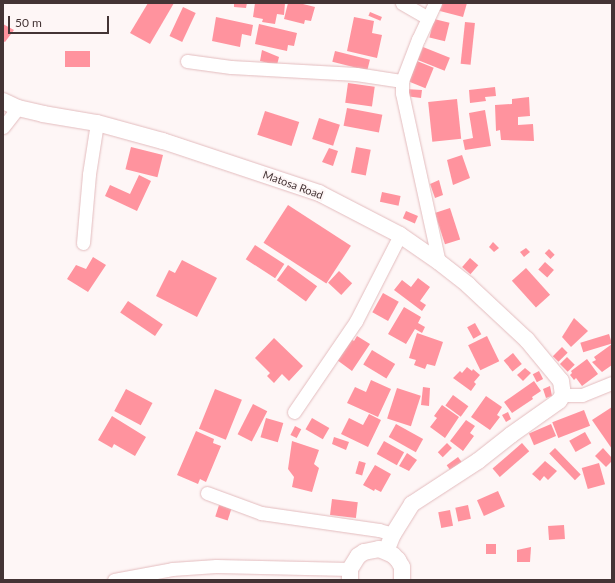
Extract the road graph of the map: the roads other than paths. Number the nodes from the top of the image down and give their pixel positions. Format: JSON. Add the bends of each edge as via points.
{"nodes":[{"id":1,"x":402,"y":3,"type":"edge"},
{"id":2,"x":435,"y":3,"type":"edge"},
{"id":3,"x":428,"y":18,"type":"junction"},
{"id":4,"x":187,"y":61,"type":"dead end"},
{"id":5,"x":402,"y":82,"type":"junction"},
{"id":6,"x":3,"y":101,"type":"edge"},
{"id":7,"x":18,"y":108,"type":"junction"},
{"id":8,"x":97,"y":123,"type":"junction"},
{"id":9,"x":3,"y":127,"type":"edge"},
{"id":10,"x":400,"y":235,"type":"junction"},
{"id":11,"x":83,"y":243,"type":"dead end"},
{"id":12,"x":439,"y":262,"type":"junction"},
{"id":13,"x":612,"y":383,"type":"edge"},
{"id":14,"x":563,"y":395,"type":"junction"},
{"id":15,"x":294,"y":412,"type":"dead end"},
{"id":16,"x":207,"y":493,"type":"dead end"},
{"id":17,"x":393,"y":534,"type":"junction"},
{"id":18,"x":386,"y":551,"type":"junction"},
{"id":19,"x":350,"y":575,"type":"edge"},
{"id":20,"x":114,"y":580,"type":"edge"},
{"id":21,"x":402,"y":580,"type":"edge"}],
"edges":[{"from":1,"to":3,"type":"street"},
{"from":2,"to":3,"type":"street"},
{"from":3,"to":5,"type":"street"},
{"from":4,"to":5,"type":"street","via":[[237,68],[356,74]]},
{"from":5,"to":12,"type":"street","via":[[402,93]]},
{"from":6,"to":7,"type":"street","name":"Matosa Road"},
{"from":7,"to":8,"type":"street","name":"Matosa Road"},
{"from":7,"to":9,"type":"street"},
{"from":8,"to":10,"type":"street","name":"Matosa Road","via":[[163,141],[319,193]]},
{"from":8,"to":11,"type":"street","via":[[89,174]]},
{"from":10,"to":12,"type":"street","name":"Matosa Road"},
{"from":10,"to":15,"type":"street","via":[[356,321]]},
{"from":12,"to":14,"type":"street","name":"Matosa Road","via":[[468,285],[527,340],[561,381]]},
{"from":13,"to":14,"type":"street","via":[[582,395]]},
{"from":14,"to":17,"type":"street","via":[[559,401],[478,460],[412,504]]},
{"from":16,"to":17,"type":"street","via":[[261,513]]},
{"from":17,"to":18,"type":"street"},
{"from":18,"to":19,"type":"street","via":[[379,549],[364,552],[353,562]]},
{"from":18,"to":21,"type":"street","via":[[398,560],[402,567]]},
{"from":19,"to":20,"type":"street","via":[[216,566],[172,569]]}]}
